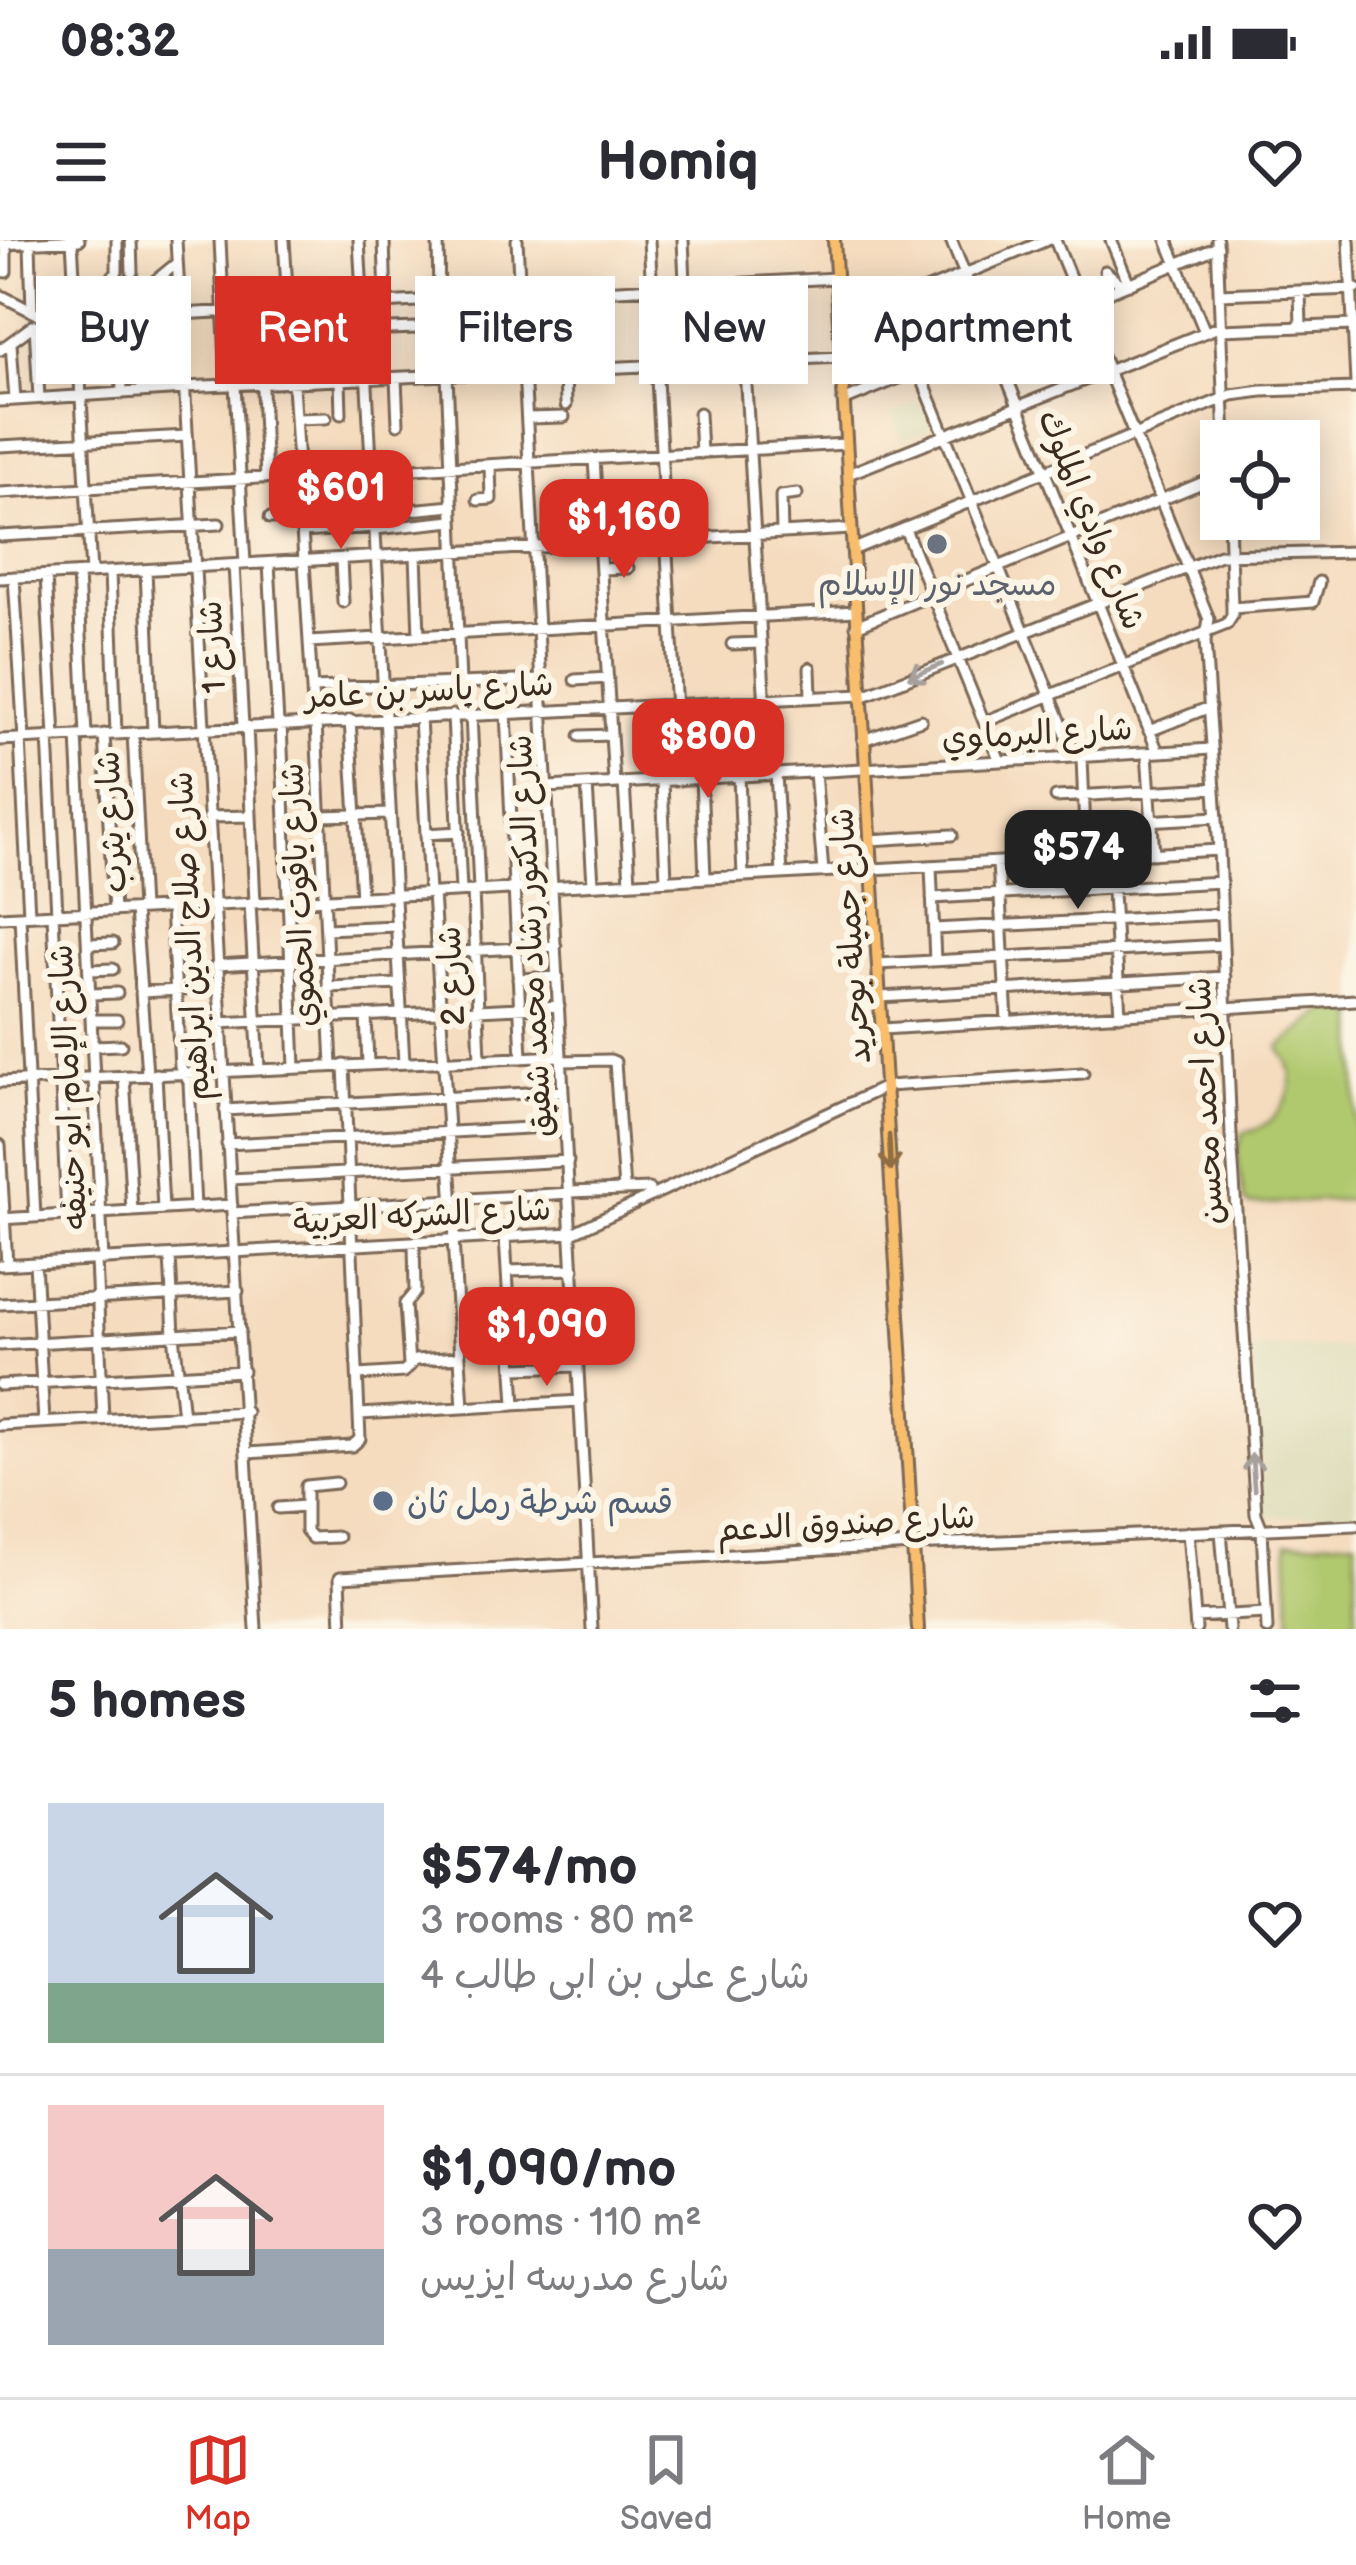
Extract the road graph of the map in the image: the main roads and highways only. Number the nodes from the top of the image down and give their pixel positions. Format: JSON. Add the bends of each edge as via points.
{"nodes":[{"id":1,"x":834,"y":240,"type":"edge"},
{"id":2,"x":918,"y":1629,"type":"edge"}],
"edges":[{"from":1,"to":2,"type":"main road","name":"شارع جميلة بوحريد","one_way":true}]}
